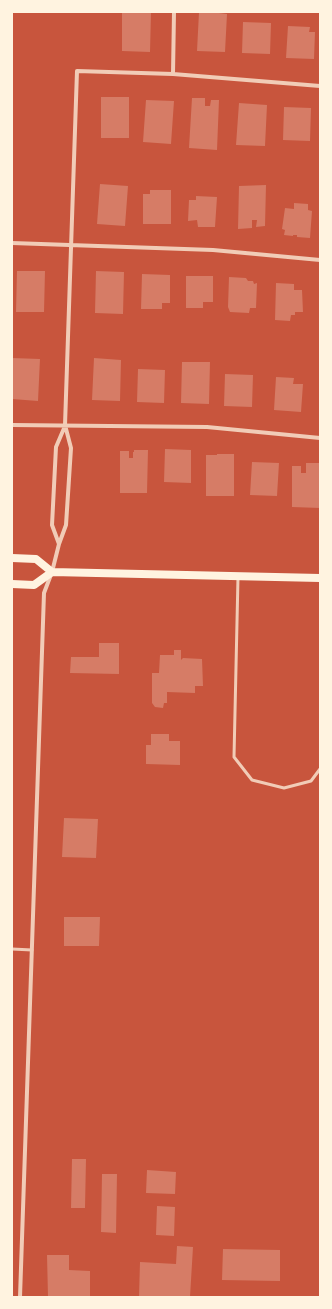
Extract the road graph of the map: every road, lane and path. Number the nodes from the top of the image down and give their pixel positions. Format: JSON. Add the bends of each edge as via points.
{"nodes":[{"id":1,"x":174,"y":12,"type":"edge"},
{"id":2,"x":173,"y":74,"type":"junction"},
{"id":3,"x":320,"y":86,"type":"edge"},
{"id":4,"x":12,"y":242,"type":"edge"},
{"id":5,"x":71,"y":245,"type":"junction"},
{"id":6,"x":320,"y":260,"type":"edge"},
{"id":7,"x":12,"y":425,"type":"edge"},
{"id":8,"x":65,"y":426,"type":"junction"},
{"id":9,"x":320,"y":438,"type":"edge"},
{"id":10,"x":59,"y":544,"type":"junction"},
{"id":11,"x":12,"y":558,"type":"edge"},
{"id":12,"x":52,"y":572,"type":"junction"},
{"id":13,"x":238,"y":577,"type":"junction"},
{"id":14,"x":320,"y":578,"type":"edge"},
{"id":15,"x":12,"y":584,"type":"edge"},
{"id":16,"x":320,"y":769,"type":"edge"},
{"id":17,"x":12,"y":949,"type":"edge"},
{"id":18,"x":32,"y":950,"type":"junction"},
{"id":19,"x":20,"y":1297,"type":"edge"}],
"edges":[{"from":1,"to":2,"type":"street"},
{"from":2,"to":3,"type":"street"},
{"from":2,"to":5,"type":"street","via":[[77,71]]},
{"from":4,"to":5,"type":"street"},
{"from":5,"to":6,"type":"street","via":[[213,250]]},
{"from":5,"to":8,"type":"street"},
{"from":7,"to":8,"type":"street"},
{"from":8,"to":9,"type":"street","via":[[207,427]]},
{"from":8,"to":10,"type":"street","via":[[71,448],[66,525]]},
{"from":8,"to":10,"type":"street","via":[[56,447],[52,525]]},
{"from":10,"to":12,"type":"street"},
{"from":11,"to":12,"type":"main road","via":[[36,559]]},
{"from":12,"to":13,"type":"main road"},
{"from":12,"to":15,"type":"main road","via":[[34,585]]},
{"from":12,"to":18,"type":"street","via":[[44,593]]},
{"from":13,"to":14,"type":"main road"},
{"from":13,"to":16,"type":"lane","via":[[234,757],[252,780],[284,788],[311,781]]},
{"from":17,"to":18,"type":"lane"},
{"from":18,"to":19,"type":"street"}]}
